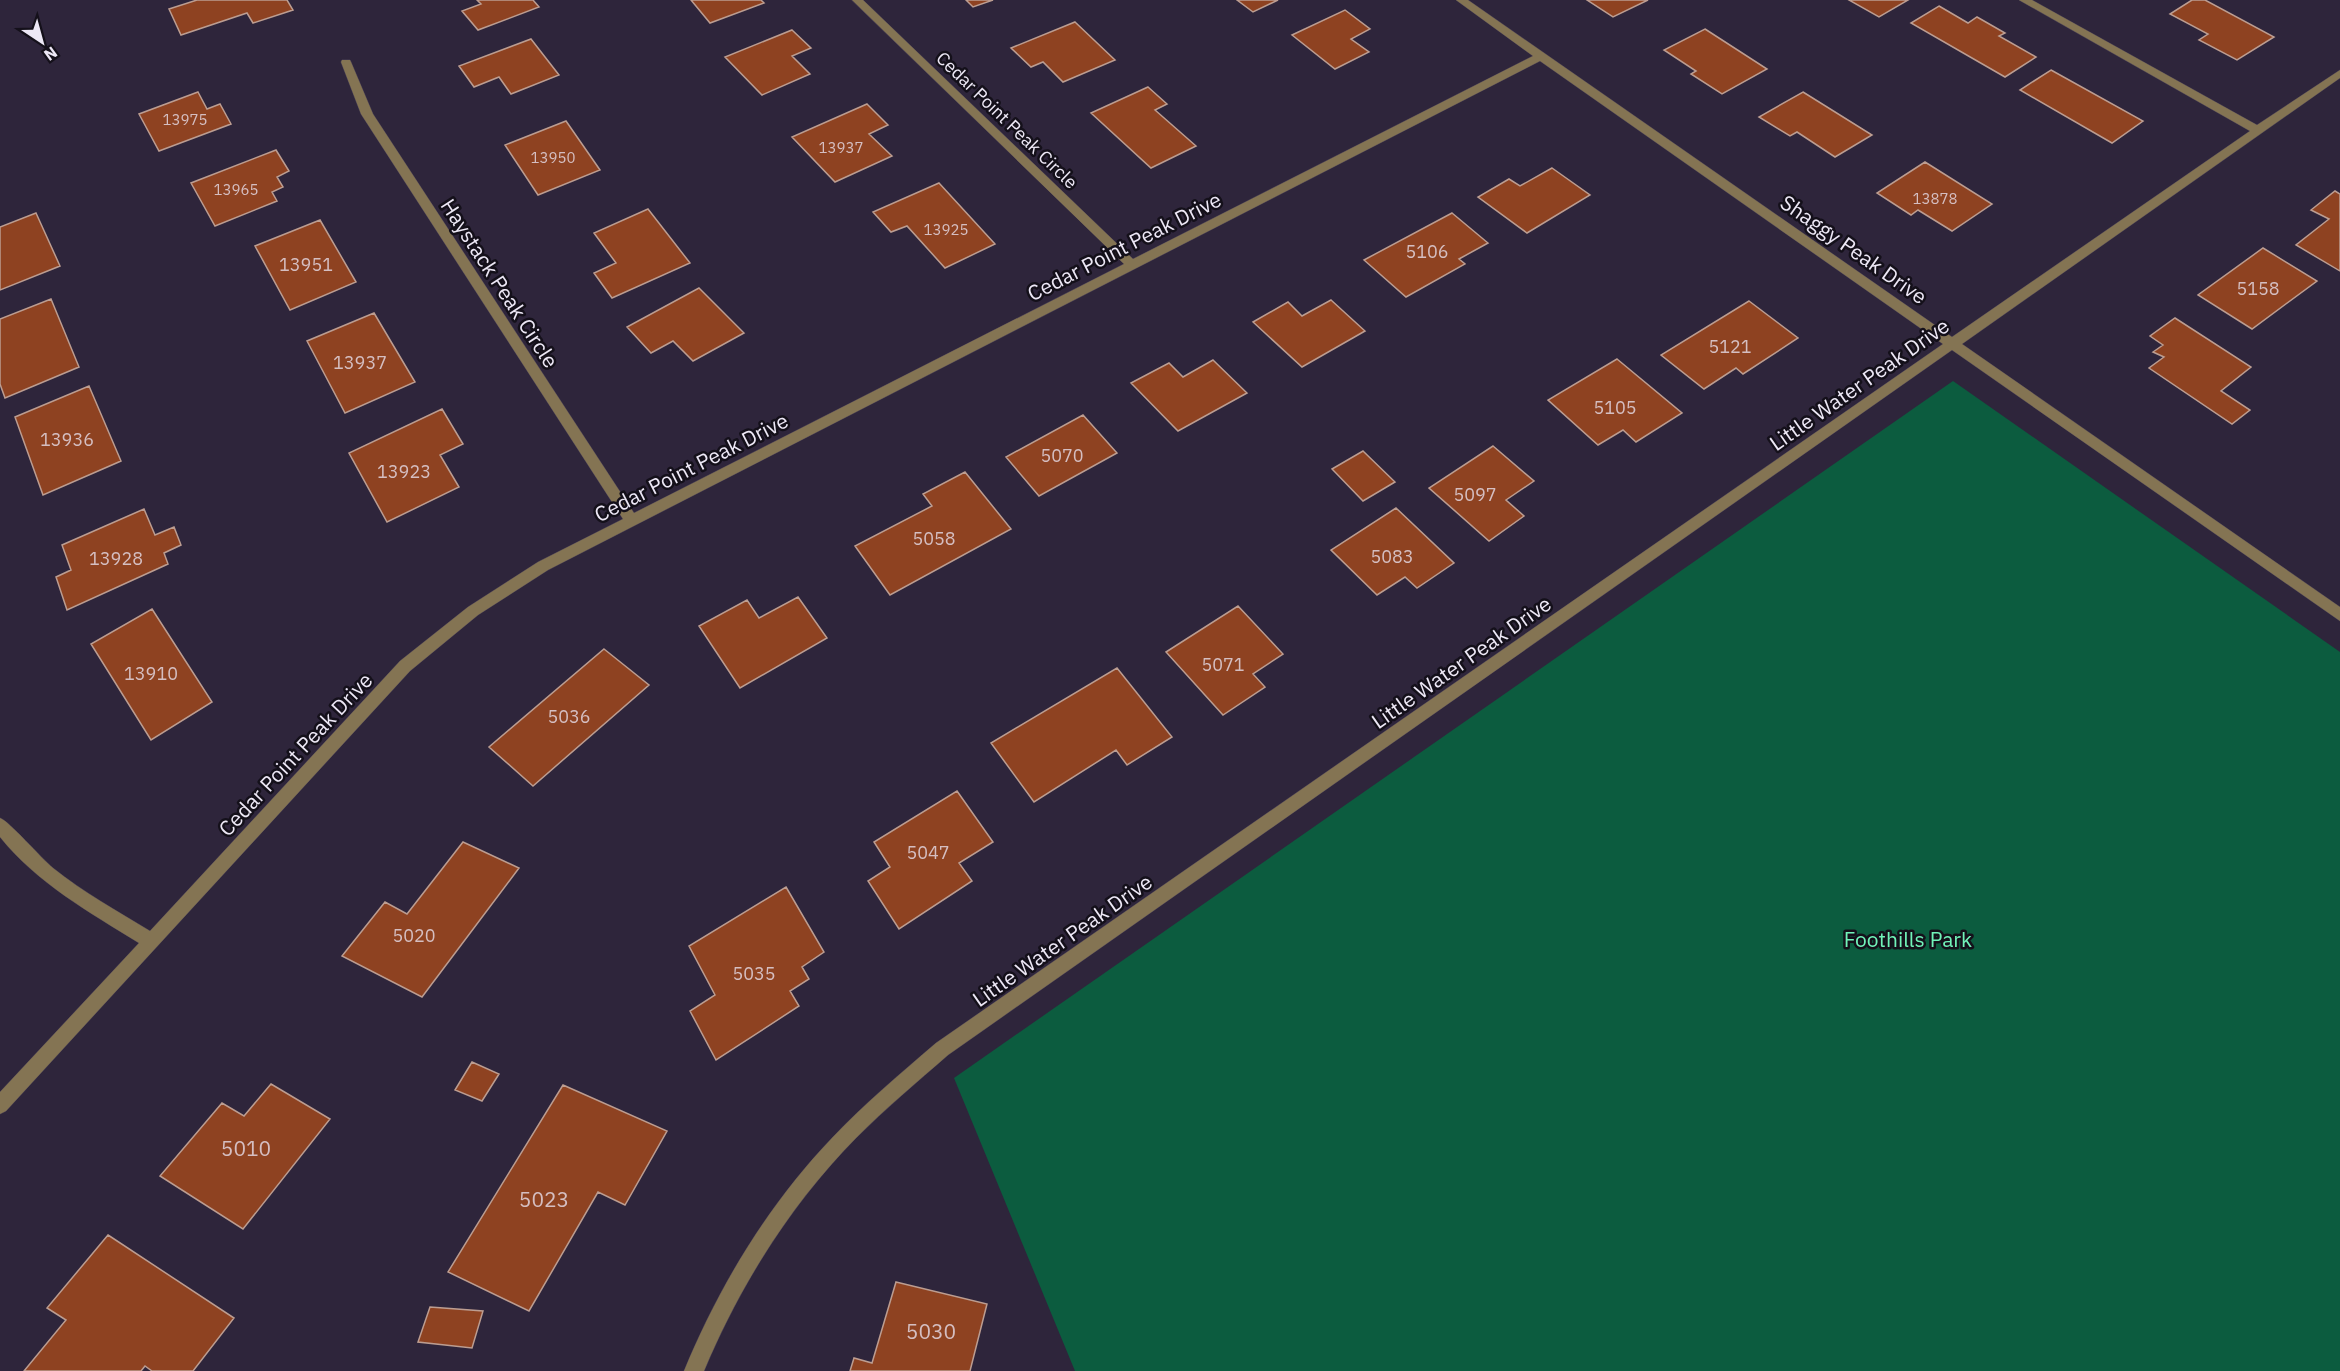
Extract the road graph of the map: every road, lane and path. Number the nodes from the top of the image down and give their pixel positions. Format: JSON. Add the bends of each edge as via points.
{"nodes":[{"id":1,"x":857,"y":0,"type":"edge"},
{"id":2,"x":1461,"y":0,"type":"edge"},
{"id":3,"x":2024,"y":0,"type":"edge"},
{"id":4,"x":1541,"y":56,"type":"junction"},
{"id":5,"x":346,"y":62,"type":"dead end"},
{"id":6,"x":2340,"y":73,"type":"edge"},
{"id":7,"x":2259,"y":131,"type":"junction"},
{"id":8,"x":1132,"y":265,"type":"junction"},
{"id":9,"x":1953,"y":344,"type":"junction"},
{"id":10,"x":632,"y":521,"type":"junction"},
{"id":11,"x":2340,"y":615,"type":"edge"},
{"id":12,"x":0,"y":825,"type":"edge"},
{"id":13,"x":151,"y":941,"type":"junction"},
{"id":14,"x":0,"y":1105,"type":"edge"},
{"id":15,"x":694,"y":1371,"type":"edge"}],
"edges":[{"from":1,"to":8,"type":"street","name":"Cedar Point Peak Circle"},
{"from":2,"to":4,"type":"street","name":"Shaggy Peak Drive"},
{"from":3,"to":7,"type":"street"},
{"from":4,"to":8,"type":"street","name":"Cedar Point Peak Drive"},
{"from":4,"to":9,"type":"street","name":"Shaggy Peak Drive"},
{"from":5,"to":10,"type":"street","name":"Haystack Peak Circle","via":[[367,114]]},
{"from":6,"to":7,"type":"street","name":"Little Water Peak Drive"},
{"from":7,"to":9,"type":"street","name":"Little Water Peak Drive"},
{"from":8,"to":10,"type":"street","name":"Cedar Point Peak Drive"},
{"from":9,"to":11,"type":"street","name":"Shaggy Peak Drive"},
{"from":9,"to":15,"type":"street","name":"Little Water Peak Drive","via":[[942,1049],[879,1104],[823,1161],[782,1213],[737,1283]]},
{"from":10,"to":13,"type":"street","name":"Cedar Point Peak Drive","via":[[543,566],[473,611],[405,666]]},
{"from":12,"to":13,"type":"street","via":[[12,842],[53,878]]},
{"from":13,"to":14,"type":"street","name":"Cedar Point Peak Drive"}]}
